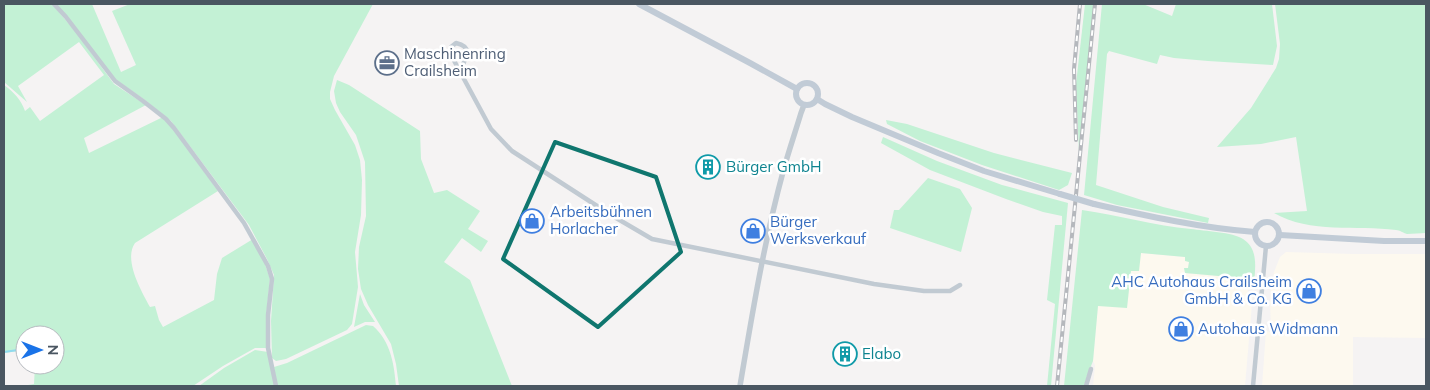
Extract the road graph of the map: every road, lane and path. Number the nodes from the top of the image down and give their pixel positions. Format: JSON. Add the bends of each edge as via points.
{"nodes":[{"id":1,"x":54,"y":4,"type":"edge"},
{"id":2,"x":639,"y":4,"type":"edge"},
{"id":3,"x":460,"y":70,"type":"junction"},
{"id":4,"x":796,"y":89,"type":"junction"},
{"id":5,"x":817,"y":99,"type":"junction"},
{"id":6,"x":804,"y":105,"type":"junction"},
{"id":7,"x":1255,"y":232,"type":"junction"},
{"id":8,"x":1280,"y":235,"type":"junction"},
{"id":9,"x":1426,"y":240,"type":"edge"},
{"id":10,"x":1266,"y":246,"type":"junction"},
{"id":11,"x":762,"y":262,"type":"junction"},
{"id":12,"x":960,"y":286,"type":"dead end"},
{"id":13,"x":1090,"y":369,"type":"dead end"},
{"id":14,"x":276,"y":386,"type":"edge"},
{"id":15,"x":740,"y":386,"type":"edge"},
{"id":16,"x":1086,"y":386,"type":"edge"},
{"id":17,"x":1253,"y":386,"type":"edge"}],
"edges":[{"from":1,"to":14,"type":"street","via":[[115,81],[143,100],[174,128],[260,250],[271,274],[268,333]]},
{"from":2,"to":4,"type":"main road"},
{"from":3,"to":3,"type":"street","via":[[451,55],[451,47],[456,43],[467,49]]},
{"from":3,"to":11,"type":"street","via":[[495,134],[512,151],[562,184],[652,239]]},
{"from":4,"to":5,"type":"main road","via":[[804,83],[813,85],[818,91]]},
{"from":4,"to":6,"type":"main road","via":[[796,97]]},
{"from":5,"to":6,"type":"main road","via":[[810,105]]},
{"from":5,"to":7,"type":"main road","bridge":true,"via":[[852,118],[984,171],[1094,204]]},
{"from":6,"to":11,"type":"street","via":[[783,173]]},
{"from":7,"to":8,"type":"main road","via":[[1259,225],[1267,222],[1278,227]]},
{"from":7,"to":10,"type":"main road","via":[[1259,243]]},
{"from":8,"to":9,"type":"main road"},
{"from":8,"to":10,"type":"main road","via":[[1274,245]]},
{"from":10,"to":17,"type":"street"},
{"from":11,"to":12,"type":"street","via":[[924,291],[950,290]]},
{"from":11,"to":15,"type":"street"},
{"from":13,"to":16,"type":"street"}]}
